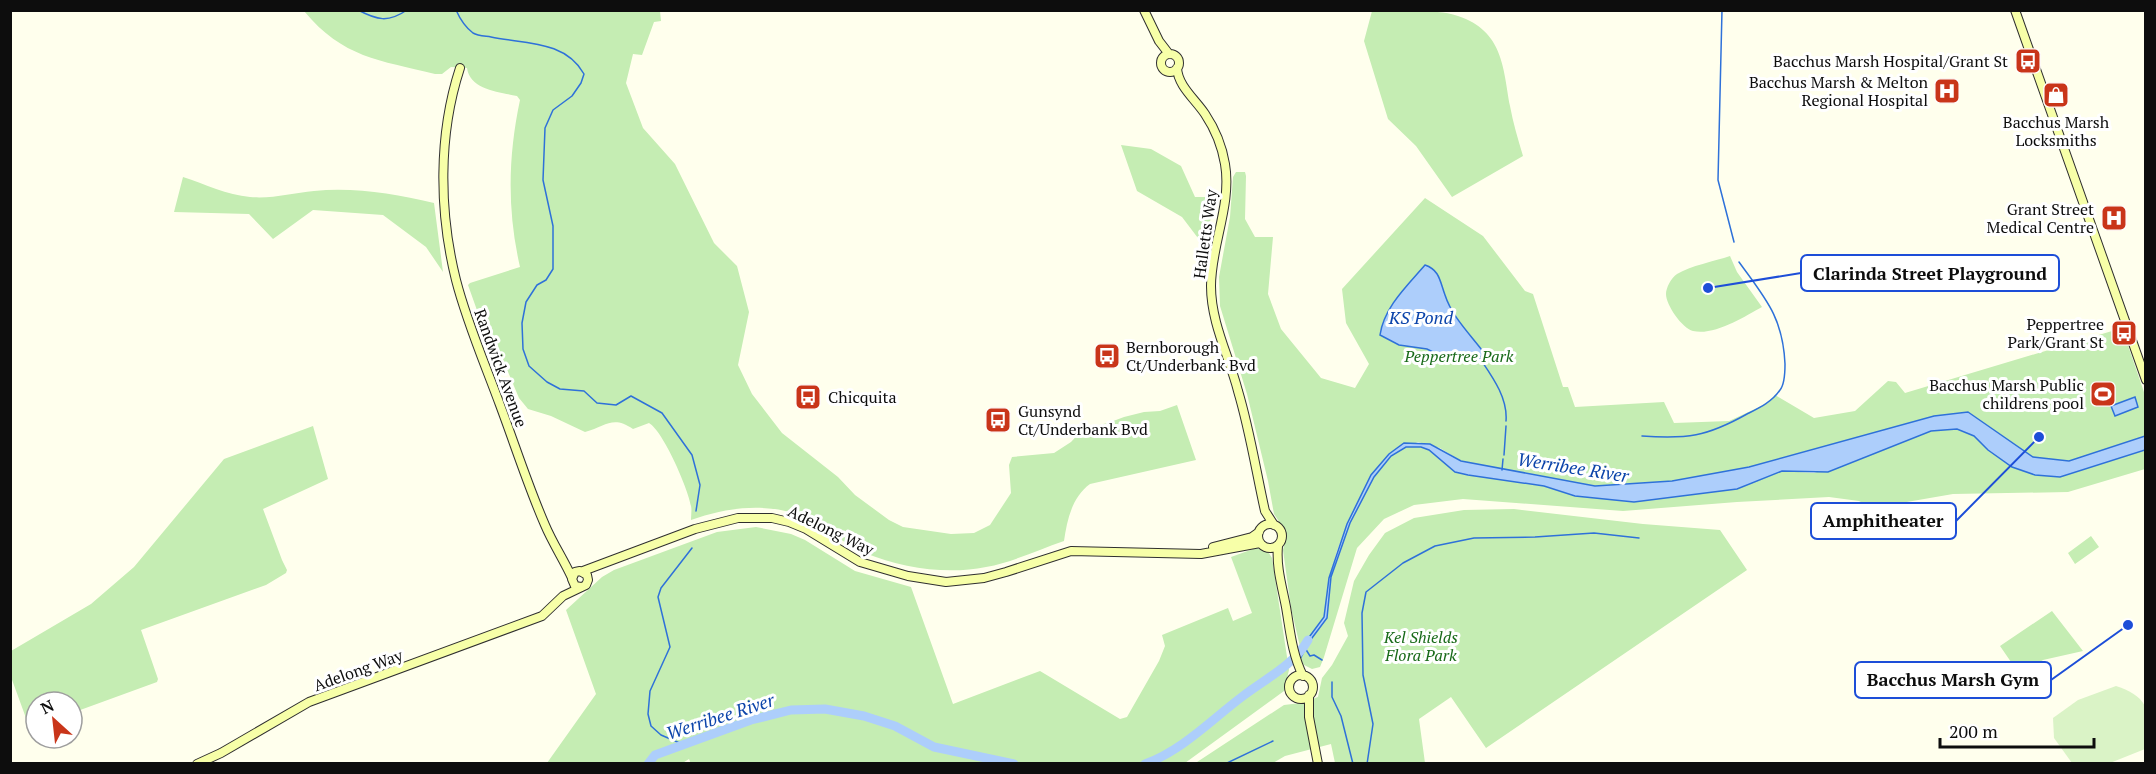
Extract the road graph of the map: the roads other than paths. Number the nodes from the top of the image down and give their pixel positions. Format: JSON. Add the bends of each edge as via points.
{"nodes":[{"id":1,"x":1144,"y":10,"type":"edge"},
{"id":2,"x":2015,"y":10,"type":"edge"},
{"id":3,"x":1166,"y":55,"type":"junction"},
{"id":4,"x":460,"y":68,"type":"dead end"},
{"id":5,"x":1175,"y":71,"type":"junction"},
{"id":6,"x":2145,"y":380,"type":"edge"},
{"id":7,"x":1265,"y":511,"type":"junction"},
{"id":8,"x":1274,"y":525,"type":"junction"},
{"id":9,"x":1261,"y":529,"type":"junction"},
{"id":10,"x":1264,"y":546,"type":"junction"},
{"id":11,"x":1278,"y":546,"type":"junction"},
{"id":12,"x":1191,"y":553,"type":"junction"},
{"id":13,"x":562,"y":558,"type":"junction"},
{"id":14,"x":1276,"y":561,"type":"junction"},
{"id":15,"x":604,"y":562,"type":"junction"},
{"id":16,"x":581,"y":571,"type":"junction"},
{"id":17,"x":572,"y":579,"type":"junction"},
{"id":18,"x":588,"y":579,"type":"junction"},
{"id":19,"x":581,"y":587,"type":"junction"},
{"id":20,"x":563,"y":596,"type":"junction"},
{"id":21,"x":1296,"y":660,"type":"junction"},
{"id":22,"x":1303,"y":676,"type":"junction"},
{"id":23,"x":1293,"y":678,"type":"junction"},
{"id":24,"x":1309,"y":695,"type":"junction"},
{"id":25,"x":1299,"y":698,"type":"junction"},
{"id":26,"x":1309,"y":717,"type":"junction"},
{"id":27,"x":197,"y":764,"type":"edge"},
{"id":28,"x":1318,"y":764,"type":"edge"}],
"edges":[{"from":1,"to":3,"type":"street"},
{"from":2,"to":6,"type":"street"},
{"from":3,"to":5,"type":"street","via":[[1176,57]]},
{"from":3,"to":5,"type":"street","via":[[1162,67]]},
{"from":4,"to":13,"type":"street","name":"Randwick Avenue","via":[[446,141],[444,179],[448,239],[456,279],[467,319],[535,501]]},
{"from":5,"to":7,"type":"street","name":"Halletts Way","via":[[1205,114],[1225,166],[1226,187],[1212,296],[1219,336],[1244,411]]},
{"from":7,"to":8,"type":"street","name":"Halletts Way"},
{"from":7,"to":9,"type":"street","name":"Halletts Way"},
{"from":8,"to":9,"type":"street"},
{"from":8,"to":11,"type":"street","via":[[1282,532]]},
{"from":9,"to":10,"type":"street"},
{"from":9,"to":12,"type":"street","name":"Adelong Way","via":[[1252,537]]},
{"from":10,"to":11,"type":"street"},
{"from":10,"to":12,"type":"street","name":"Adelong Way"},
{"from":10,"to":14,"type":"street"},
{"from":11,"to":14,"type":"street"},
{"from":12,"to":15,"type":"street","name":"Adelong Way","via":[[1071,550],[984,578],[946,582],[908,576],[860,561],[789,522],[752,517],[712,523]]},
{"from":13,"to":16,"type":"street","name":"Randwick Avenue"},
{"from":13,"to":17,"type":"street","name":"Randwick Avenue"},
{"from":14,"to":21,"type":"street"},
{"from":15,"to":16,"type":"street","name":"Adelong Way"},
{"from":15,"to":18,"type":"street","name":"Adelong Way"},
{"from":16,"to":17,"type":"street","via":[[575,572]]},
{"from":16,"to":18,"type":"street"},
{"from":17,"to":19,"type":"street","via":[[575,586]]},
{"from":17,"to":20,"type":"street","name":"Adelong Way"},
{"from":18,"to":19,"type":"street"},
{"from":19,"to":20,"type":"street","name":"Adelong Way"},
{"from":20,"to":27,"type":"street","name":"Adelong Way","via":[[531,621],[309,702]]},
{"from":21,"to":22,"type":"street"},
{"from":21,"to":23,"type":"street"},
{"from":22,"to":23,"type":"street"},
{"from":22,"to":24,"type":"street","via":[[1312,684]]},
{"from":23,"to":25,"type":"street","via":[[1290,691]]},
{"from":24,"to":25,"type":"street"},
{"from":24,"to":26,"type":"street"},
{"from":25,"to":26,"type":"street"},
{"from":26,"to":28,"type":"street"}]}
